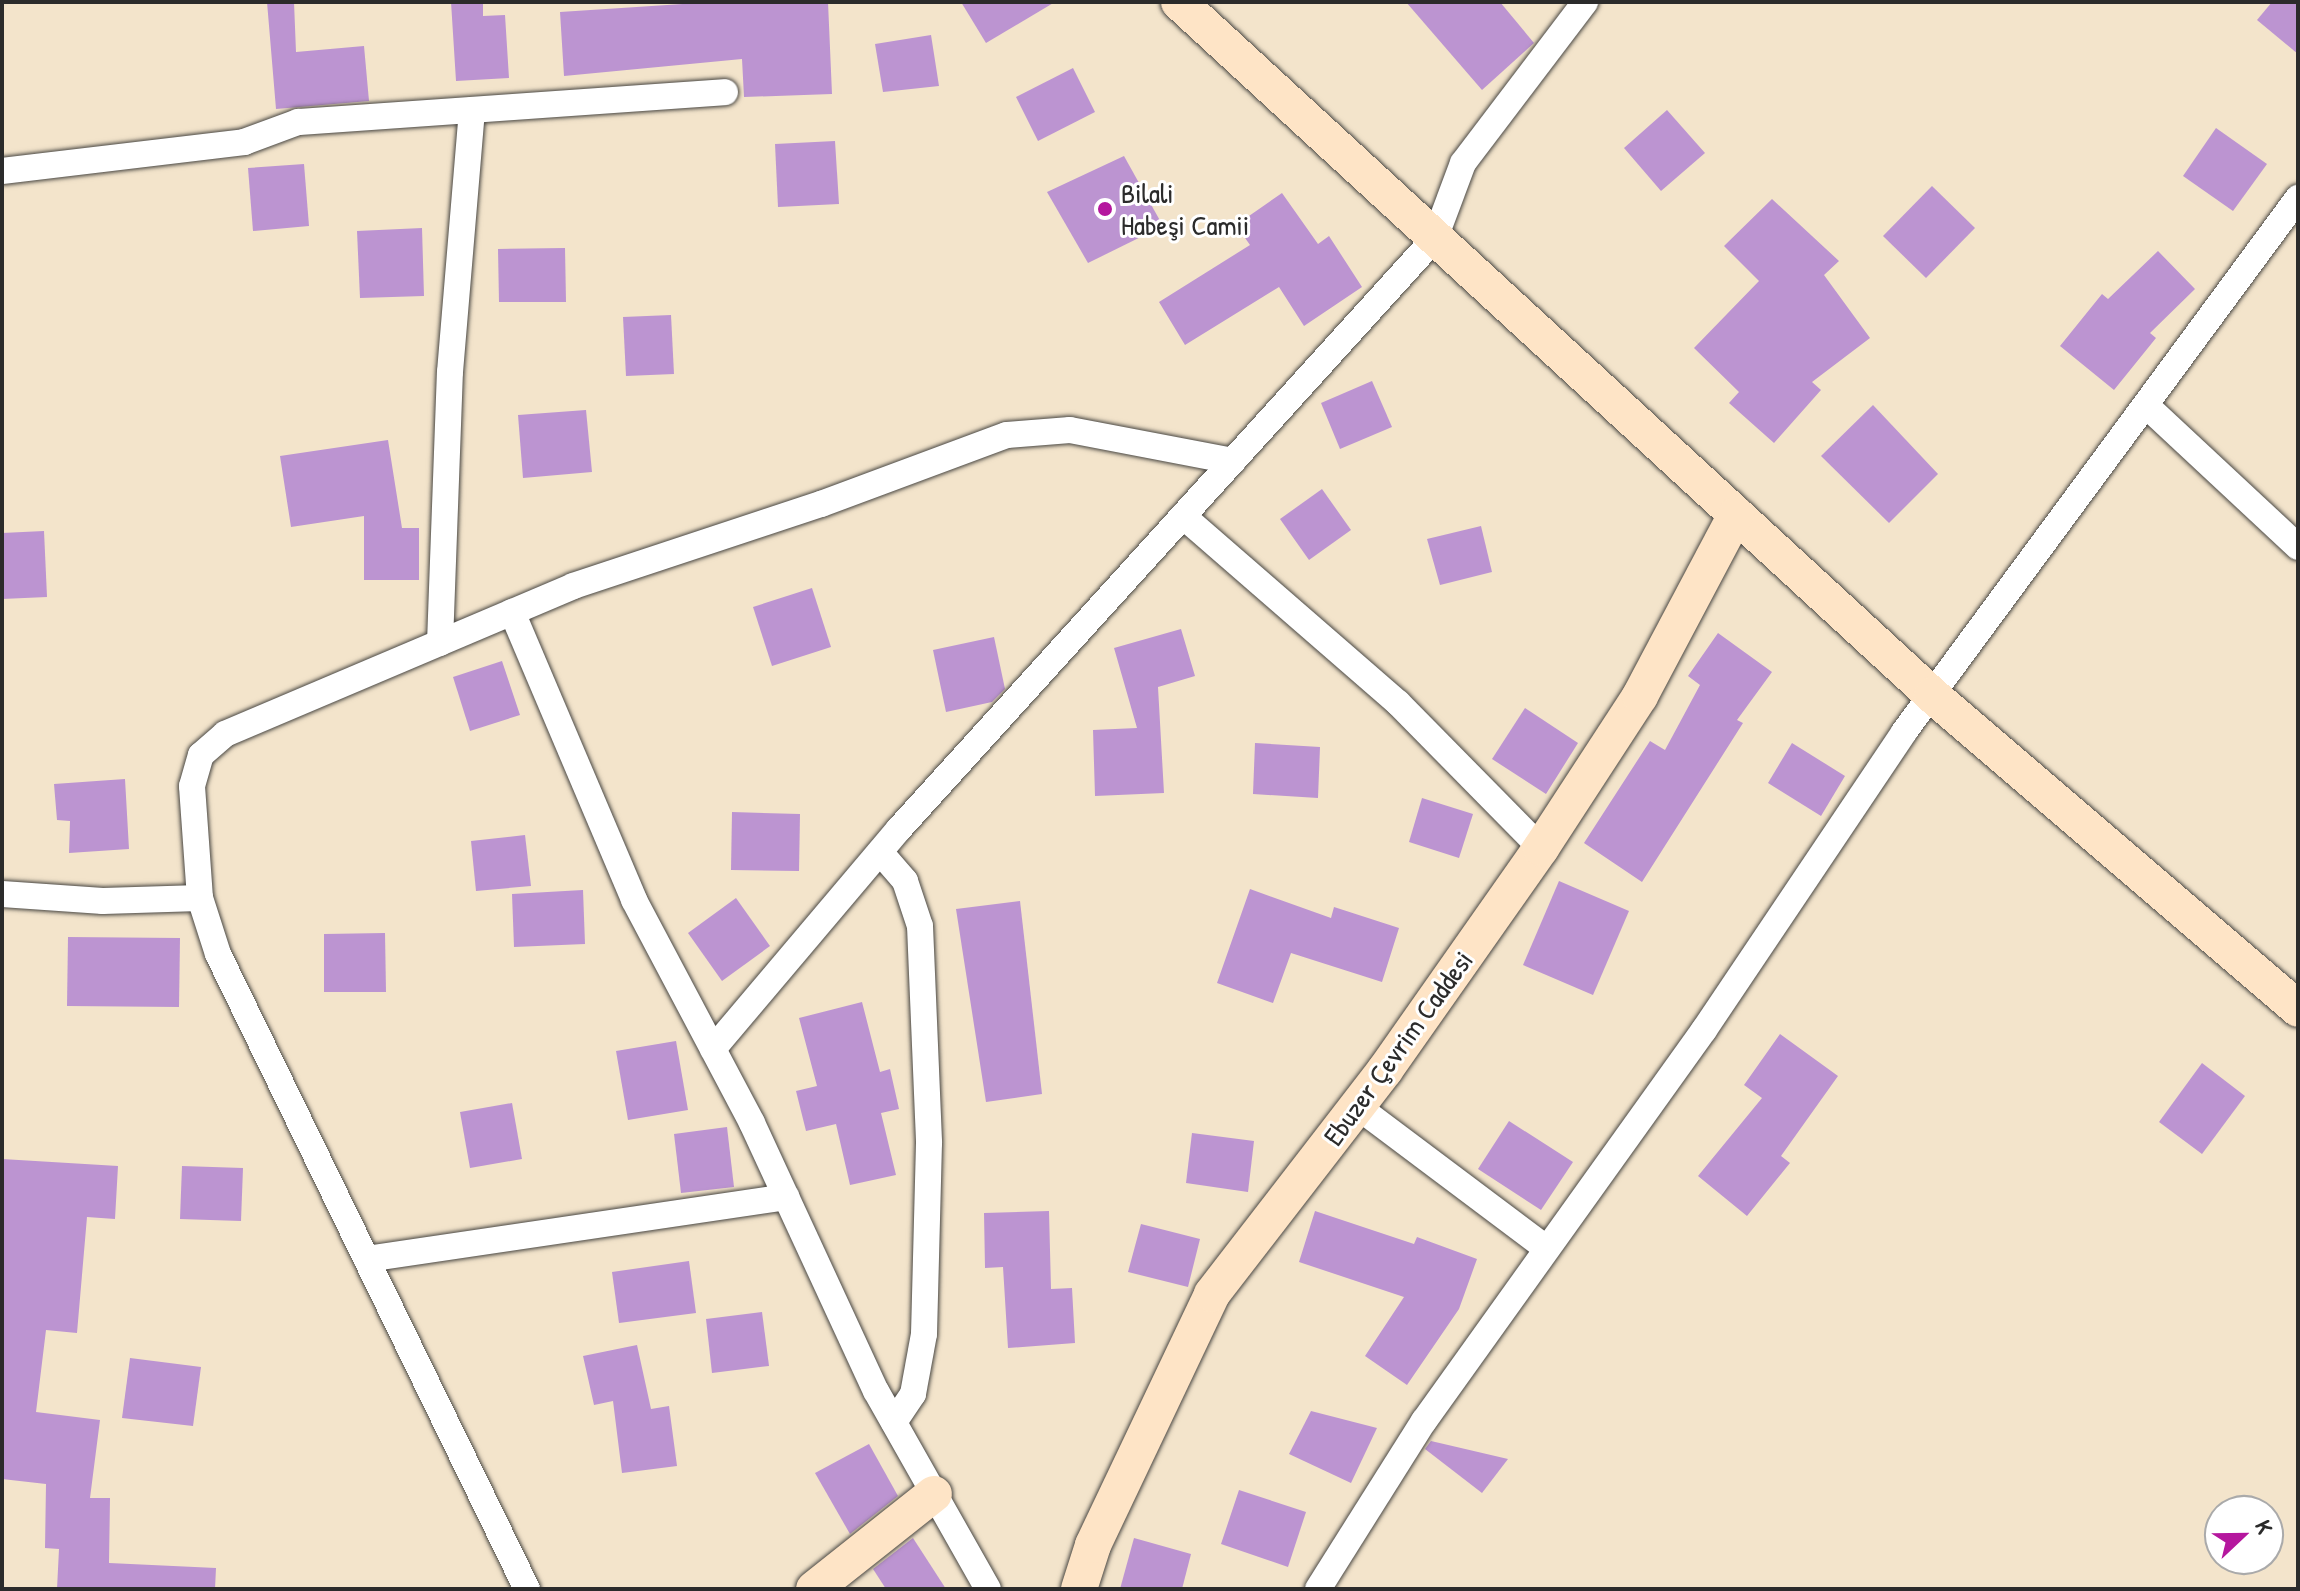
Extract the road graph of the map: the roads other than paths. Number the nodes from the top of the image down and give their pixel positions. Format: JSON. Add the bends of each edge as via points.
{"nodes":[{"id":1,"x":1179,"y":2,"type":"edge"},
{"id":2,"x":1585,"y":2,"type":"edge"},
{"id":3,"x":725,"y":92,"type":"dead end"},
{"id":4,"x":472,"y":110,"type":"junction"},
{"id":5,"x":2,"y":171,"type":"edge"},
{"id":6,"x":2298,"y":199,"type":"edge"},
{"id":7,"x":1435,"y":238,"type":"junction"},
{"id":8,"x":2148,"y":407,"type":"junction"},
{"id":9,"x":1233,"y":461,"type":"junction"},
{"id":10,"x":1736,"y":515,"type":"junction"},
{"id":11,"x":1183,"y":516,"type":"junction"},
{"id":12,"x":2298,"y":547,"type":"edge"},
{"id":13,"x":512,"y":612,"type":"junction"},
{"id":14,"x":440,"y":643,"type":"junction"},
{"id":15,"x":1932,"y":695,"type":"junction"},
{"id":16,"x":1541,"y":848,"type":"junction"},
{"id":17,"x":880,"y":852,"type":"junction"},
{"id":18,"x":2,"y":894,"type":"edge"},
{"id":19,"x":200,"y":898,"type":"junction"},
{"id":20,"x":2298,"y":1009,"type":"edge"},
{"id":21,"x":713,"y":1049,"type":"junction"},
{"id":22,"x":1358,"y":1107,"type":"junction"},
{"id":23,"x":786,"y":1197,"type":"junction"},
{"id":24,"x":1546,"y":1248,"type":"junction"},
{"id":25,"x":367,"y":1259,"type":"junction"},
{"id":26,"x":894,"y":1422,"type":"junction"},
{"id":27,"x":934,"y":1494,"type":"junction"},
{"id":28,"x":527,"y":1589,"type":"edge"},
{"id":29,"x":814,"y":1589,"type":"edge"},
{"id":30,"x":988,"y":1589,"type":"edge"},
{"id":31,"x":1079,"y":1589,"type":"edge"},
{"id":32,"x":1318,"y":1589,"type":"edge"}],
"edges":[{"from":1,"to":7,"type":"street"},
{"from":2,"to":7,"type":"street","via":[[1463,163]]},
{"from":3,"to":4,"type":"street"},
{"from":4,"to":5,"type":"street","via":[[298,122],[244,142]]},
{"from":4,"to":14,"type":"street","via":[[450,372]]},
{"from":6,"to":8,"type":"street"},
{"from":7,"to":9,"type":"street"},
{"from":7,"to":10,"type":"street"},
{"from":8,"to":12,"type":"street"},
{"from":8,"to":15,"type":"street"},
{"from":9,"to":11,"type":"street"},
{"from":9,"to":13,"type":"street","via":[[1070,430],[1007,435]]},
{"from":10,"to":15,"type":"street"},
{"from":10,"to":16,"type":"street","name":"Ebuzer Çevrim Caddesi","via":[[1640,696]]},
{"from":11,"to":16,"type":"street","via":[[1398,703]]},
{"from":11,"to":17,"type":"street"},
{"from":13,"to":14,"type":"street"},
{"from":13,"to":21,"type":"street","via":[[634,900]]},
{"from":14,"to":19,"type":"street","via":[[225,734],[201,755],[192,786]]},
{"from":15,"to":20,"type":"street"},
{"from":15,"to":24,"type":"street","via":[[1704,1030]]},
{"from":16,"to":22,"type":"street","name":"Ebuzer Çevrim Caddesi"},
{"from":17,"to":21,"type":"street"},
{"from":17,"to":26,"type":"street","via":[[905,881],[920,926],[929,1143],[924,1334],[913,1394]]},
{"from":18,"to":19,"type":"street","via":[[103,901]]},
{"from":19,"to":25,"type":"street","via":[[224,969]]},
{"from":21,"to":23,"type":"street"},
{"from":22,"to":24,"type":"street"},
{"from":22,"to":31,"type":"street","name":"Ebuzer Çevrim Caddesi","via":[[1212,1294],[1093,1545]]},
{"from":23,"to":25,"type":"street"},
{"from":23,"to":26,"type":"street"},
{"from":24,"to":32,"type":"street","via":[[1424,1421]]},
{"from":25,"to":28,"type":"street"},
{"from":26,"to":27,"type":"street"},
{"from":27,"to":29,"type":"street"},
{"from":27,"to":30,"type":"street"}]}
